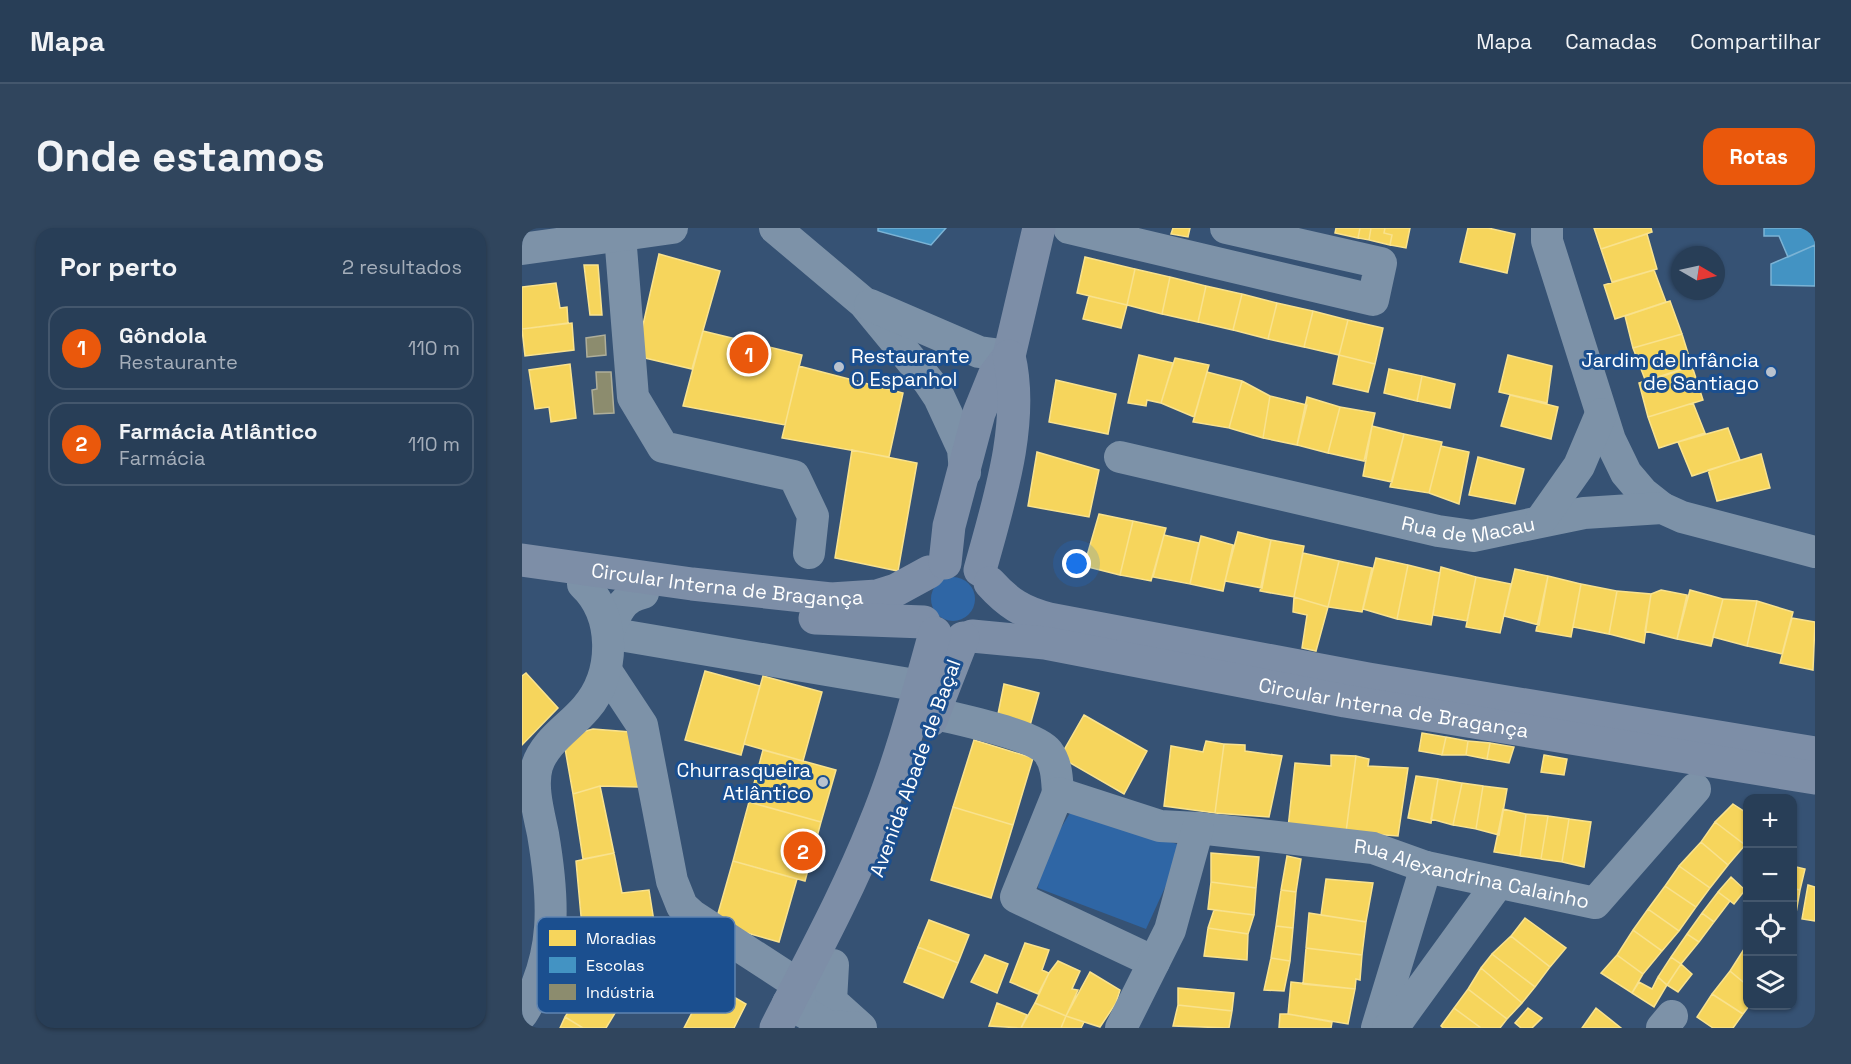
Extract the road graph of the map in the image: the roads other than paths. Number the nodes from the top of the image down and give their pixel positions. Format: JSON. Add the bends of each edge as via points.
{"nodes":[{"id":1,"x":672,"y":228,"type":"edge"},
{"id":2,"x":775,"y":228,"type":"edge"},
{"id":3,"x":1039,"y":228,"type":"edge"},
{"id":4,"x":1069,"y":228,"type":"edge"},
{"id":5,"x":1208,"y":228,"type":"edge"},
{"id":6,"x":1226,"y":228,"type":"edge"},
{"id":7,"x":1546,"y":228,"type":"edge"},
{"id":8,"x":620,"y":235,"type":"junction"},
{"id":9,"x":522,"y":249,"type":"edge"},
{"id":10,"x":1200,"y":261,"type":"junction"},
{"id":11,"x":864,"y":303,"type":"junction"},
{"id":12,"x":1009,"y":356,"type":"junction"},
{"id":13,"x":1601,"y":414,"type":"junction"},
{"id":14,"x":1120,"y":457,"type":"dead end"},
{"id":15,"x":965,"y":472,"type":"junction"},
{"id":16,"x":1662,"y":508,"type":"junction"},
{"id":17,"x":1541,"y":520,"type":"junction"},
{"id":18,"x":1815,"y":552,"type":"edge"},
{"id":19,"x":809,"y":553,"type":"dead end"},
{"id":20,"x":524,"y":561,"type":"edge"},
{"id":21,"x":937,"y":568,"type":"junction"},
{"id":22,"x":985,"y":576,"type":"junction"},
{"id":23,"x":583,"y":584,"type":"junction"},
{"id":24,"x":643,"y":593,"type":"junction"},
{"id":25,"x":948,"y":632,"type":"junction"},
{"id":26,"x":608,"y":633,"type":"junction"},
{"id":27,"x":607,"y":672,"type":"junction"},
{"id":28,"x":927,"y":699,"type":"junction"},
{"id":29,"x":1815,"y":753,"type":"edge"},
{"id":30,"x":1815,"y":778,"type":"edge"},
{"id":31,"x":1695,"y":789,"type":"dead end"},
{"id":32,"x":1059,"y":793,"type":"junction"},
{"id":33,"x":1198,"y":828,"type":"junction"},
{"id":34,"x":1426,"y":867,"type":"junction"},
{"id":35,"x":1498,"y":883,"type":"junction"},
{"id":36,"x":548,"y":917,"type":"edge"},
{"id":37,"x":694,"y":917,"type":"edge"},
{"id":38,"x":735,"y":951,"type":"edge"},
{"id":39,"x":1154,"y":962,"type":"junction"},
{"id":40,"x":537,"y":990,"type":"edge"},
{"id":41,"x":803,"y":1008,"type":"edge"},
{"id":42,"x":522,"y":1014,"type":"edge"},
{"id":43,"x":860,"y":1028,"type":"edge"},
{"id":44,"x":1121,"y":1028,"type":"edge"},
{"id":45,"x":1377,"y":1028,"type":"edge"},
{"id":46,"x":1388,"y":1028,"type":"edge"}],
"edges":[{"from":1,"to":8,"type":"street"},
{"from":2,"to":11,"type":"street"},
{"from":3,"to":12,"type":"main road","name":"Avenida Abade de Baçal"},
{"from":4,"to":10,"type":"street"},
{"from":5,"to":10,"type":"street"},
{"from":6,"to":10,"type":"street","via":[[1381,263],[1373,300]]},
{"from":7,"to":13,"type":"street"},
{"from":8,"to":9,"type":"street"},
{"from":8,"to":19,"type":"street","via":[[633,397],[663,447],[794,476],[813,516]]},
{"from":11,"to":12,"type":"street","via":[[979,352]]},
{"from":11,"to":15,"type":"street","via":[[939,397],[963,449]]},
{"from":12,"to":15,"type":"main road","name":"Avenida Abade de Baçal","via":[[985,396]]},
{"from":12,"to":22,"type":"main road","name":"Avenida Abade de Baçal","via":[[1016,391],[1014,429]]},
{"from":13,"to":16,"type":"street","via":[[1626,473]]},
{"from":13,"to":17,"type":"street","via":[[1579,466]]},
{"from":14,"to":17,"type":"street","name":"Rua de Macau","via":[[1437,531],[1473,536]]},
{"from":15,"to":21,"type":"main road","name":"Avenida Abade de Baçal"},
{"from":16,"to":17,"type":"street","name":"Rua de Macau"},
{"from":16,"to":18,"type":"street","name":"Rua de Macau","via":[[1682,517]]},
{"from":20,"to":21,"type":"main road","name":"Circular Interna de Bragança","via":[[831,599],[876,596]]},
{"from":20,"to":23,"type":"main road","name":"Circular Interna de Bragança"},
{"from":21,"to":22,"type":"main road","via":[[963,562]]},
{"from":21,"to":25,"type":"main road","name":"Avenida Abade de Baçal","via":[[917,596]]},
{"from":22,"to":25,"type":"main road","name":"Avenida Abade de Baçal","via":[[993,592],[992,613],[981,630]]},
{"from":22,"to":29,"type":"main road","name":"Circular Interna de Bragança","via":[[1006,601],[1049,619],[1368,679]]},
{"from":23,"to":24,"type":"main road","name":"Circular Interna de Bragança"},
{"from":23,"to":26,"type":"street","via":[[598,600]]},
{"from":24,"to":25,"type":"main road","name":"Circular Interna de Bragança","via":[[814,618]]},
{"from":24,"to":26,"type":"street","via":[[624,601]]},
{"from":25,"to":28,"type":"main road","name":"Avenida Abade de Baçal"},
{"from":25,"to":30,"type":"main road","name":"Circular Interna de Bragança","via":[[1045,643],[1345,701]]},
{"from":26,"to":27,"type":"street"},
{"from":26,"to":28,"type":"street"},
{"from":27,"to":36,"type":"street","via":[[587,706],[550,743],[537,767],[536,797],[549,872]]},
{"from":27,"to":37,"type":"street","via":[[642,725],[672,881],[682,906]]},
{"from":28,"to":32,"type":"street","via":[[1031,739],[1048,751],[1056,767]]},
{"from":28,"to":41,"type":"main road","name":"Avenida Abade de Baçal","via":[[899,758]]},
{"from":28,"to":41,"type":"main road","name":"Avenida Abade de Baçal","via":[[892,841],[832,965]]},
{"from":31,"to":35,"type":"street","name":"Rua Alexandrina Calainho","via":[[1595,903]]},
{"from":32,"to":33,"type":"street","name":"Rua Alexandrina Calainho","via":[[1160,826]]},
{"from":32,"to":39,"type":"street","via":[[1016,897]]},
{"from":33,"to":34,"type":"street","name":"Rua Alexandrina Calainho","via":[[1373,848]]},
{"from":33,"to":39,"type":"street","via":[[1170,930]]},
{"from":34,"to":35,"type":"street","name":"Rua Alexandrina Calainho"},
{"from":34,"to":45,"type":"street"},
{"from":35,"to":46,"type":"street","via":[[1400,1018]]},
{"from":38,"to":41,"type":"street"},
{"from":39,"to":44,"type":"street"},
{"from":40,"to":42,"type":"street"},
{"from":41,"to":43,"type":"street","via":[[828,1026]]}]}
